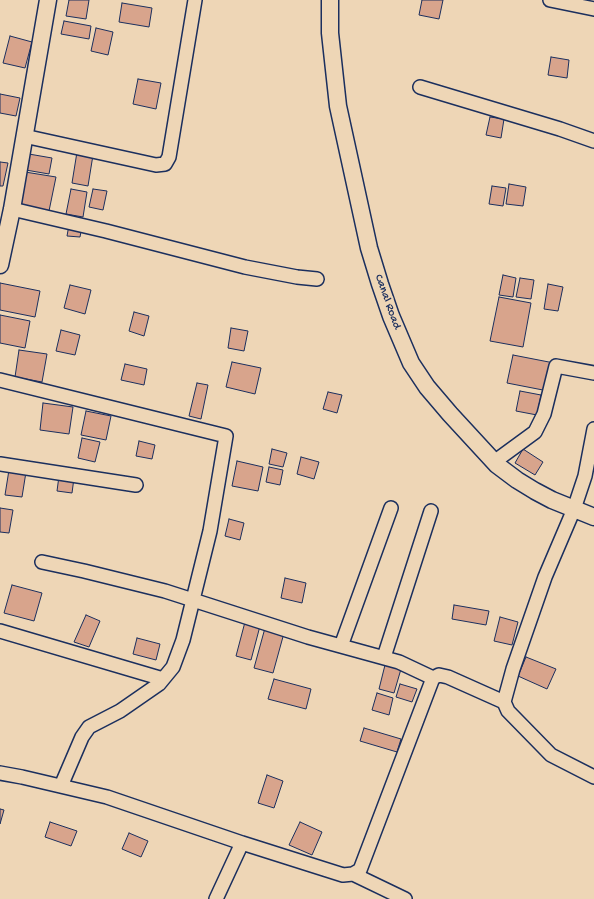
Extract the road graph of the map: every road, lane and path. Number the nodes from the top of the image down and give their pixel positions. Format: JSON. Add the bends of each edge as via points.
{"nodes":[{"id":1,"x":48,"y":0,"type":"edge"},
{"id":2,"x":195,"y":0,"type":"edge"},
{"id":3,"x":330,"y":0,"type":"edge"},
{"id":4,"x":550,"y":0,"type":"edge"},
{"id":5,"x":568,"y":2,"type":"edge"},
{"id":6,"x":594,"y":9,"type":"edge"},
{"id":7,"x":420,"y":87,"type":"dead end"},
{"id":8,"x":24,"y":136,"type":"junction"},
{"id":9,"x":594,"y":141,"type":"edge"},
{"id":10,"x":12,"y":209,"type":"junction"},
{"id":11,"x":0,"y":265,"type":"edge"},
{"id":12,"x":317,"y":279,"type":"dead end"},
{"id":13,"x":594,"y":373,"type":"edge"},
{"id":14,"x":0,"y":380,"type":"edge"},
{"id":15,"x":594,"y":429,"type":"edge"},
{"id":16,"x":494,"y":462,"type":"junction"},
{"id":17,"x":0,"y":464,"type":"edge"},
{"id":18,"x":136,"y":485,"type":"dead end"},
{"id":19,"x":391,"y":508,"type":"dead end"},
{"id":20,"x":431,"y":511,"type":"dead end"},
{"id":21,"x":573,"y":514,"type":"junction"},
{"id":22,"x":594,"y":517,"type":"edge"},
{"id":23,"x":42,"y":562,"type":"dead end"},
{"id":24,"x":193,"y":600,"type":"junction"},
{"id":25,"x":0,"y":631,"type":"edge"},
{"id":26,"x":341,"y":646,"type":"junction"},
{"id":27,"x":384,"y":657,"type":"junction"},
{"id":28,"x":433,"y":678,"type":"junction"},
{"id":29,"x":163,"y":679,"type":"junction"},
{"id":30,"x":504,"y":702,"type":"junction"},
{"id":31,"x":0,"y":773,"type":"edge"},
{"id":32,"x":594,"y":776,"type":"edge"},
{"id":33,"x":60,"y":786,"type":"junction"},
{"id":34,"x":242,"y":844,"type":"junction"},
{"id":35,"x":353,"y":874,"type":"junction"},
{"id":36,"x":216,"y":899,"type":"edge"},
{"id":37,"x":405,"y":899,"type":"edge"}],
"edges":[{"from":1,"to":8,"type":"street"},
{"from":2,"to":8,"type":"street","via":[[169,157],[165,164],[156,165]]},
{"from":3,"to":16,"type":"street","name":"Canal Road","via":[[330,33],[338,106],[369,248],[391,316],[411,363],[427,387]]},
{"from":4,"to":5,"type":"street"},
{"from":5,"to":6,"type":"street"},
{"from":7,"to":9,"type":"street"},
{"from":8,"to":10,"type":"street"},
{"from":10,"to":11,"type":"street"},
{"from":10,"to":12,"type":"street","via":[[245,267]]},
{"from":13,"to":16,"type":"street","via":[[556,366],[544,414],[535,432]]},
{"from":14,"to":24,"type":"street","via":[[226,436],[210,531]]},
{"from":15,"to":21,"type":"street","via":[[585,476]]},
{"from":16,"to":21,"type":"street","name":"Canal Road","via":[[517,480]]},
{"from":17,"to":18,"type":"street"},
{"from":19,"to":26,"type":"street"},
{"from":20,"to":27,"type":"street"},
{"from":21,"to":22,"type":"street","name":"Canal Road"},
{"from":21,"to":30,"type":"street","via":[[545,577]]},
{"from":23,"to":24,"type":"street","via":[[129,581]]},
{"from":24,"to":26,"type":"street"},
{"from":24,"to":29,"type":"street","via":[[181,647],[173,667]]},
{"from":25,"to":29,"type":"street"},
{"from":26,"to":27,"type":"street"},
{"from":27,"to":28,"type":"street"},
{"from":28,"to":30,"type":"street","via":[[439,675],[448,677]]},
{"from":28,"to":35,"type":"street","via":[[360,870]]},
{"from":29,"to":33,"type":"street","via":[[120,711],[89,727]]},
{"from":30,"to":32,"type":"street","via":[[508,711],[551,755]]},
{"from":31,"to":33,"type":"street"},
{"from":33,"to":34,"type":"street","via":[[107,797]]},
{"from":34,"to":35,"type":"street","via":[[343,875]]},
{"from":34,"to":36,"type":"street"},
{"from":35,"to":37,"type":"street"}]}
